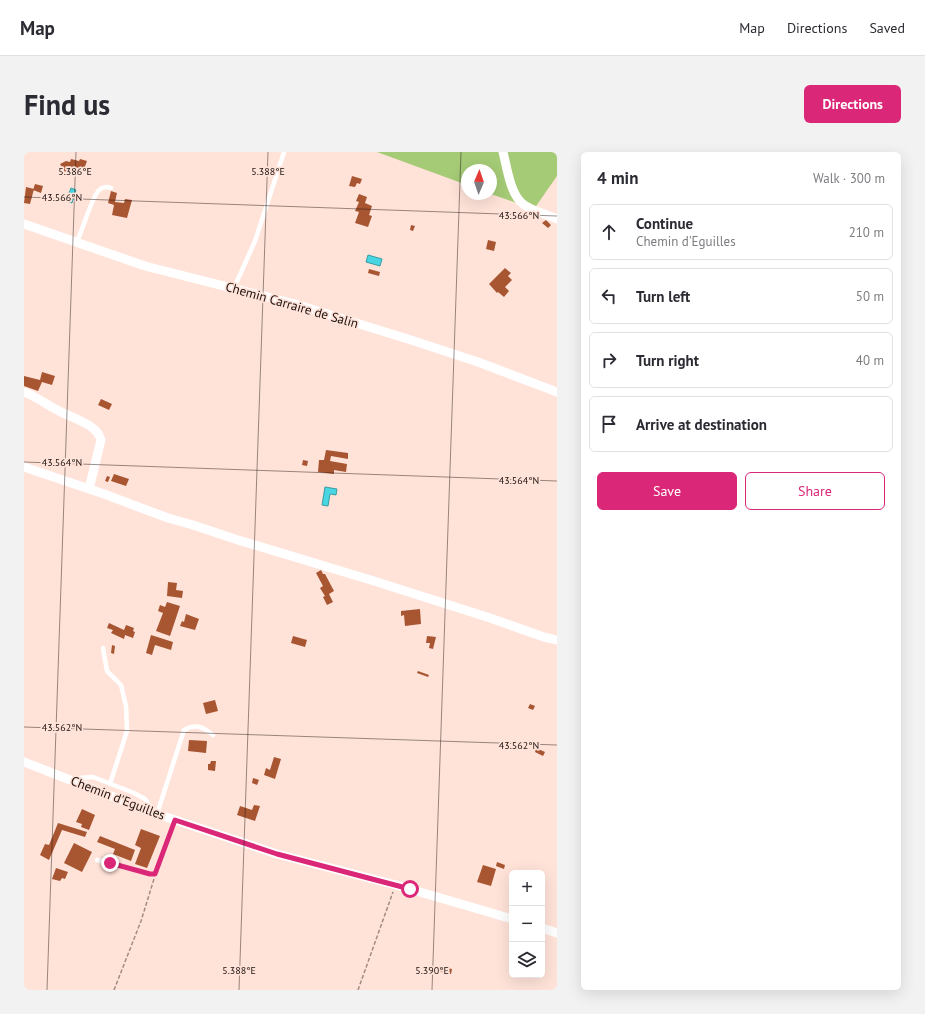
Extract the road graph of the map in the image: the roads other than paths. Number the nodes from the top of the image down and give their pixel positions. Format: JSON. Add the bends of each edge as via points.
{"nodes":[{"id":1,"x":284,"y":152,"type":"edge"},
{"id":2,"x":503,"y":152,"type":"edge"},
{"id":3,"x":111,"y":188,"type":"dead end"},
{"id":4,"x":557,"y":219,"type":"edge"},
{"id":5,"x":24,"y":224,"type":"edge"},
{"id":6,"x":77,"y":242,"type":"junction"},
{"id":7,"x":234,"y":288,"type":"junction"},
{"id":8,"x":24,"y":392,"type":"edge"},
{"id":9,"x":557,"y":392,"type":"edge"},
{"id":10,"x":24,"y":467,"type":"edge"},
{"id":11,"x":89,"y":489,"type":"junction"},
{"id":12,"x":557,"y":640,"type":"edge"},
{"id":13,"x":103,"y":648,"type":"dead end"},
{"id":14,"x":213,"y":735,"type":"dead end"},
{"id":15,"x":24,"y":762,"type":"edge"},
{"id":16,"x":72,"y":781,"type":"junction"},
{"id":17,"x":110,"y":784,"type":"junction"},
{"id":18,"x":157,"y":814,"type":"junction"},
{"id":19,"x":97,"y":860,"type":"dead end"},
{"id":20,"x":155,"y":874,"type":"road end"},
{"id":21,"x":509,"y":918,"type":"edge"},
{"id":22,"x":545,"y":929,"type":"edge"},
{"id":23,"x":557,"y":933,"type":"edge"}],
"edges":[{"from":1,"to":7,"type":"lane","via":[[255,241]]},
{"from":2,"to":4,"type":"street","via":[[518,199],[523,204]]},
{"from":3,"to":6,"type":"lane","via":[[104,187],[99,190]]},
{"from":5,"to":6,"type":"street","name":"Chemin Carraire de Salin"},
{"from":6,"to":7,"type":"street","name":"Chemin Carraire de Salin","via":[[145,266]]},
{"from":7,"to":9,"type":"street","name":"Chemin Carraire de Salin","via":[[433,347]]},
{"from":8,"to":11,"type":"street","via":[[75,418],[100,435]]},
{"from":10,"to":11,"type":"street"},
{"from":11,"to":12,"type":"street","via":[[168,518]]},
{"from":13,"to":17,"type":"lane","via":[[107,671],[121,685],[126,706],[127,731]]},
{"from":14,"to":18,"type":"lane","via":[[202,727],[184,730]]},
{"from":15,"to":16,"type":"street","name":"Chemin d'Eguilles"},
{"from":16,"to":17,"type":"lane","via":[[93,778]]},
{"from":16,"to":18,"type":"street","name":"Chemin d'Eguilles"},
{"from":17,"to":18,"type":"lane","via":[[145,799]]},
{"from":18,"to":21,"type":"street","name":"Chemin d'Eguilles","via":[[277,854]]},
{"from":19,"to":20,"type":"lane"},
{"from":22,"to":23,"type":"street"}]}
